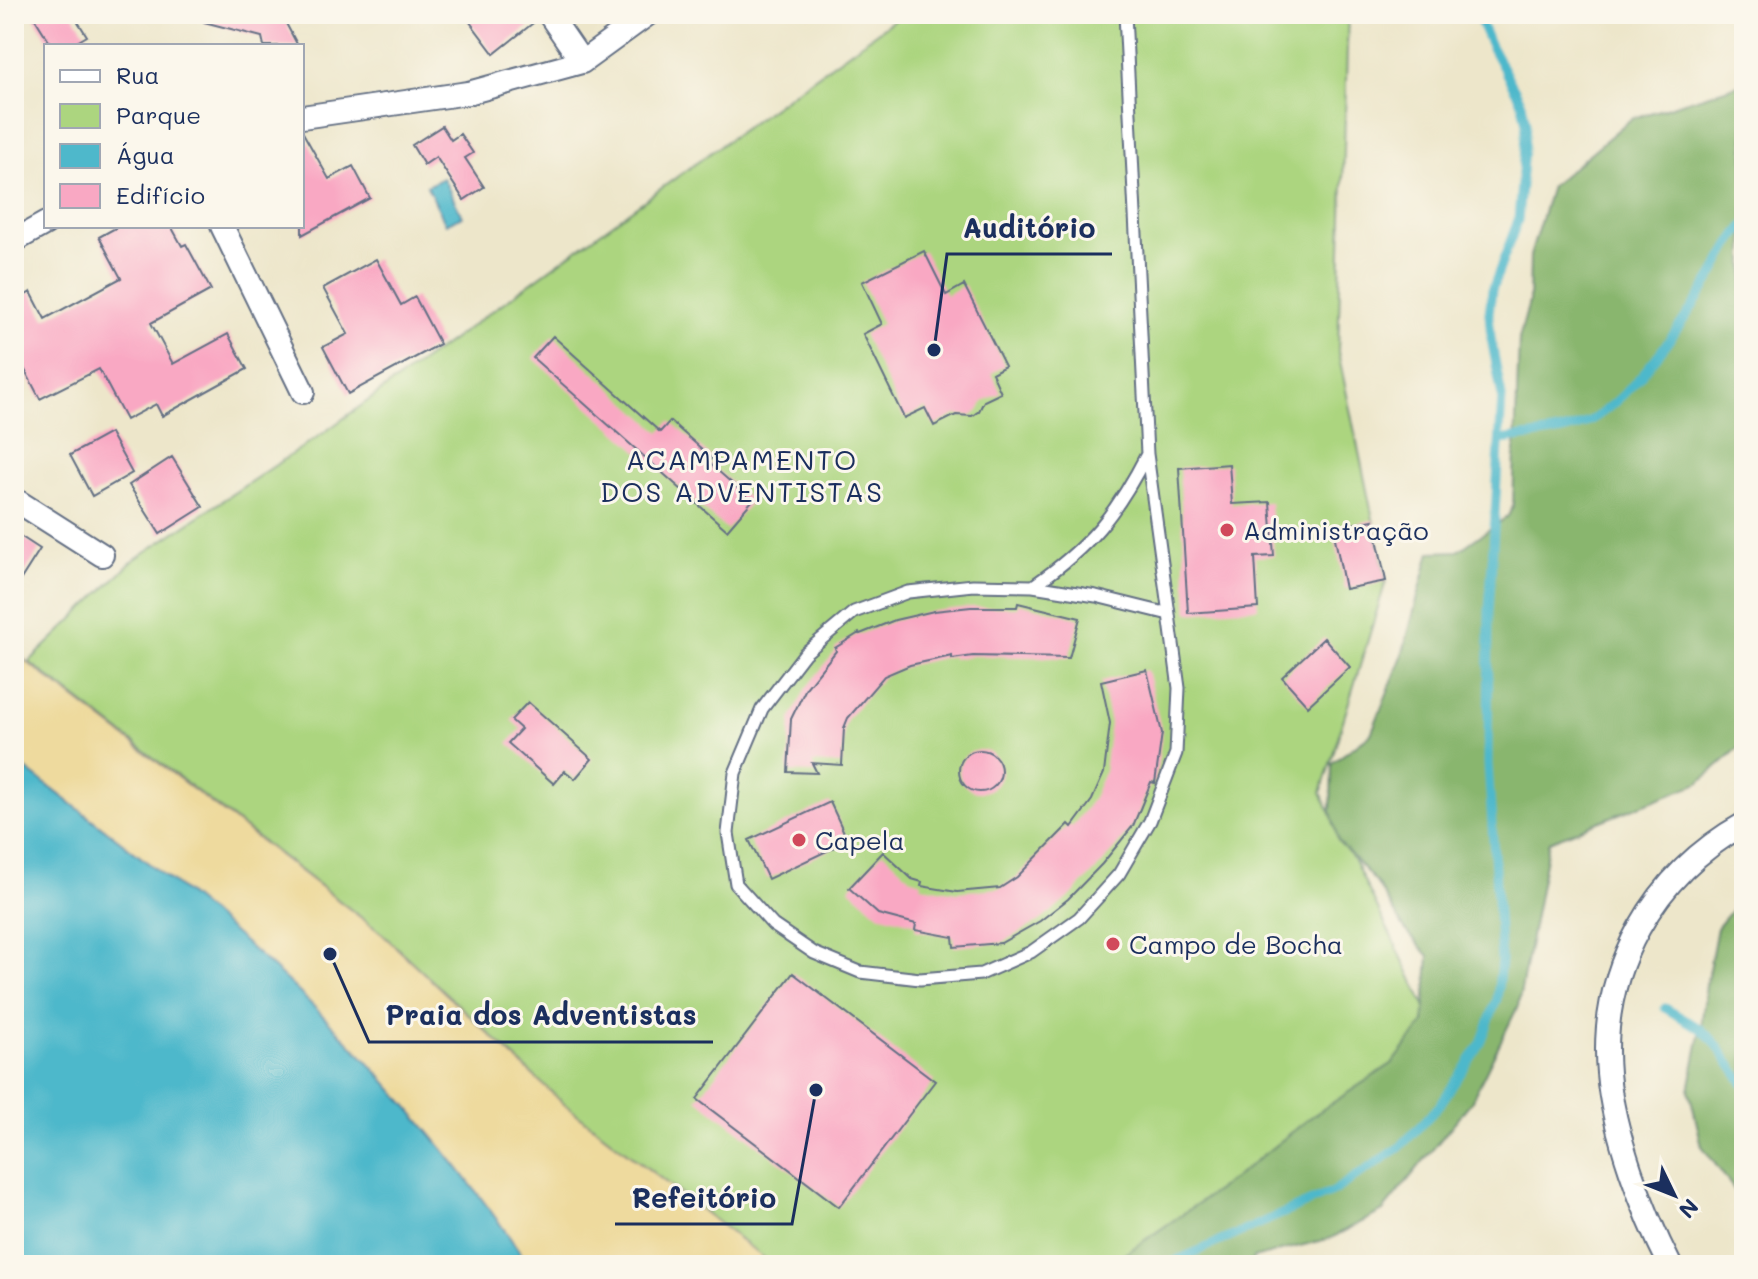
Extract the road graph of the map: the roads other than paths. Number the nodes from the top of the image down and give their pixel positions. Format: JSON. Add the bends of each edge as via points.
{"nodes":[{"id":1,"x":549,"y":14,"type":"edge"},
{"id":2,"x":648,"y":14,"type":"edge"},
{"id":3,"x":1125,"y":14,"type":"edge"},
{"id":4,"x":582,"y":62,"type":"junction"},
{"id":5,"x":304,"y":117,"type":"edge"},
{"id":6,"x":44,"y":224,"type":"edge"},
{"id":7,"x":223,"y":228,"type":"edge"},
{"id":8,"x":14,"y":241,"type":"edge"},
{"id":9,"x":303,"y":392,"type":"dead end"},
{"id":10,"x":1147,"y":454,"type":"junction"},
{"id":11,"x":14,"y":499,"type":"edge"},
{"id":12,"x":102,"y":555,"type":"dead end"},
{"id":13,"x":1033,"y":586,"type":"junction"},
{"id":14,"x":1169,"y":614,"type":"junction"},
{"id":15,"x":1744,"y":824,"type":"edge"},
{"id":16,"x":1670,"y":1265,"type":"edge"}],
"edges":[{"from":1,"to":4,"type":"street"},
{"from":2,"to":4,"type":"street"},
{"from":3,"to":10,"type":"lane"},
{"from":4,"to":5,"type":"street","via":[[468,93]]},
{"from":6,"to":8,"type":"street"},
{"from":7,"to":9,"type":"street"},
{"from":10,"to":13,"type":"lane","via":[[1101,529]]},
{"from":10,"to":14,"type":"lane"},
{"from":11,"to":12,"type":"street"},
{"from":13,"to":14,"type":"lane"},
{"from":13,"to":14,"type":"lane","via":[[908,592],[854,612],[805,653],[762,709],[735,773],[728,833],[736,884],[773,925],[814,953],[860,972],[920,979],[981,974],[1031,952],[1079,918],[1119,874],[1150,821],[1176,753],[1179,688]]},
{"from":15,"to":16,"type":"street","via":[[1697,855],[1655,900],[1626,954],[1610,1014],[1608,1075],[1613,1105],[1644,1206]]}]}
